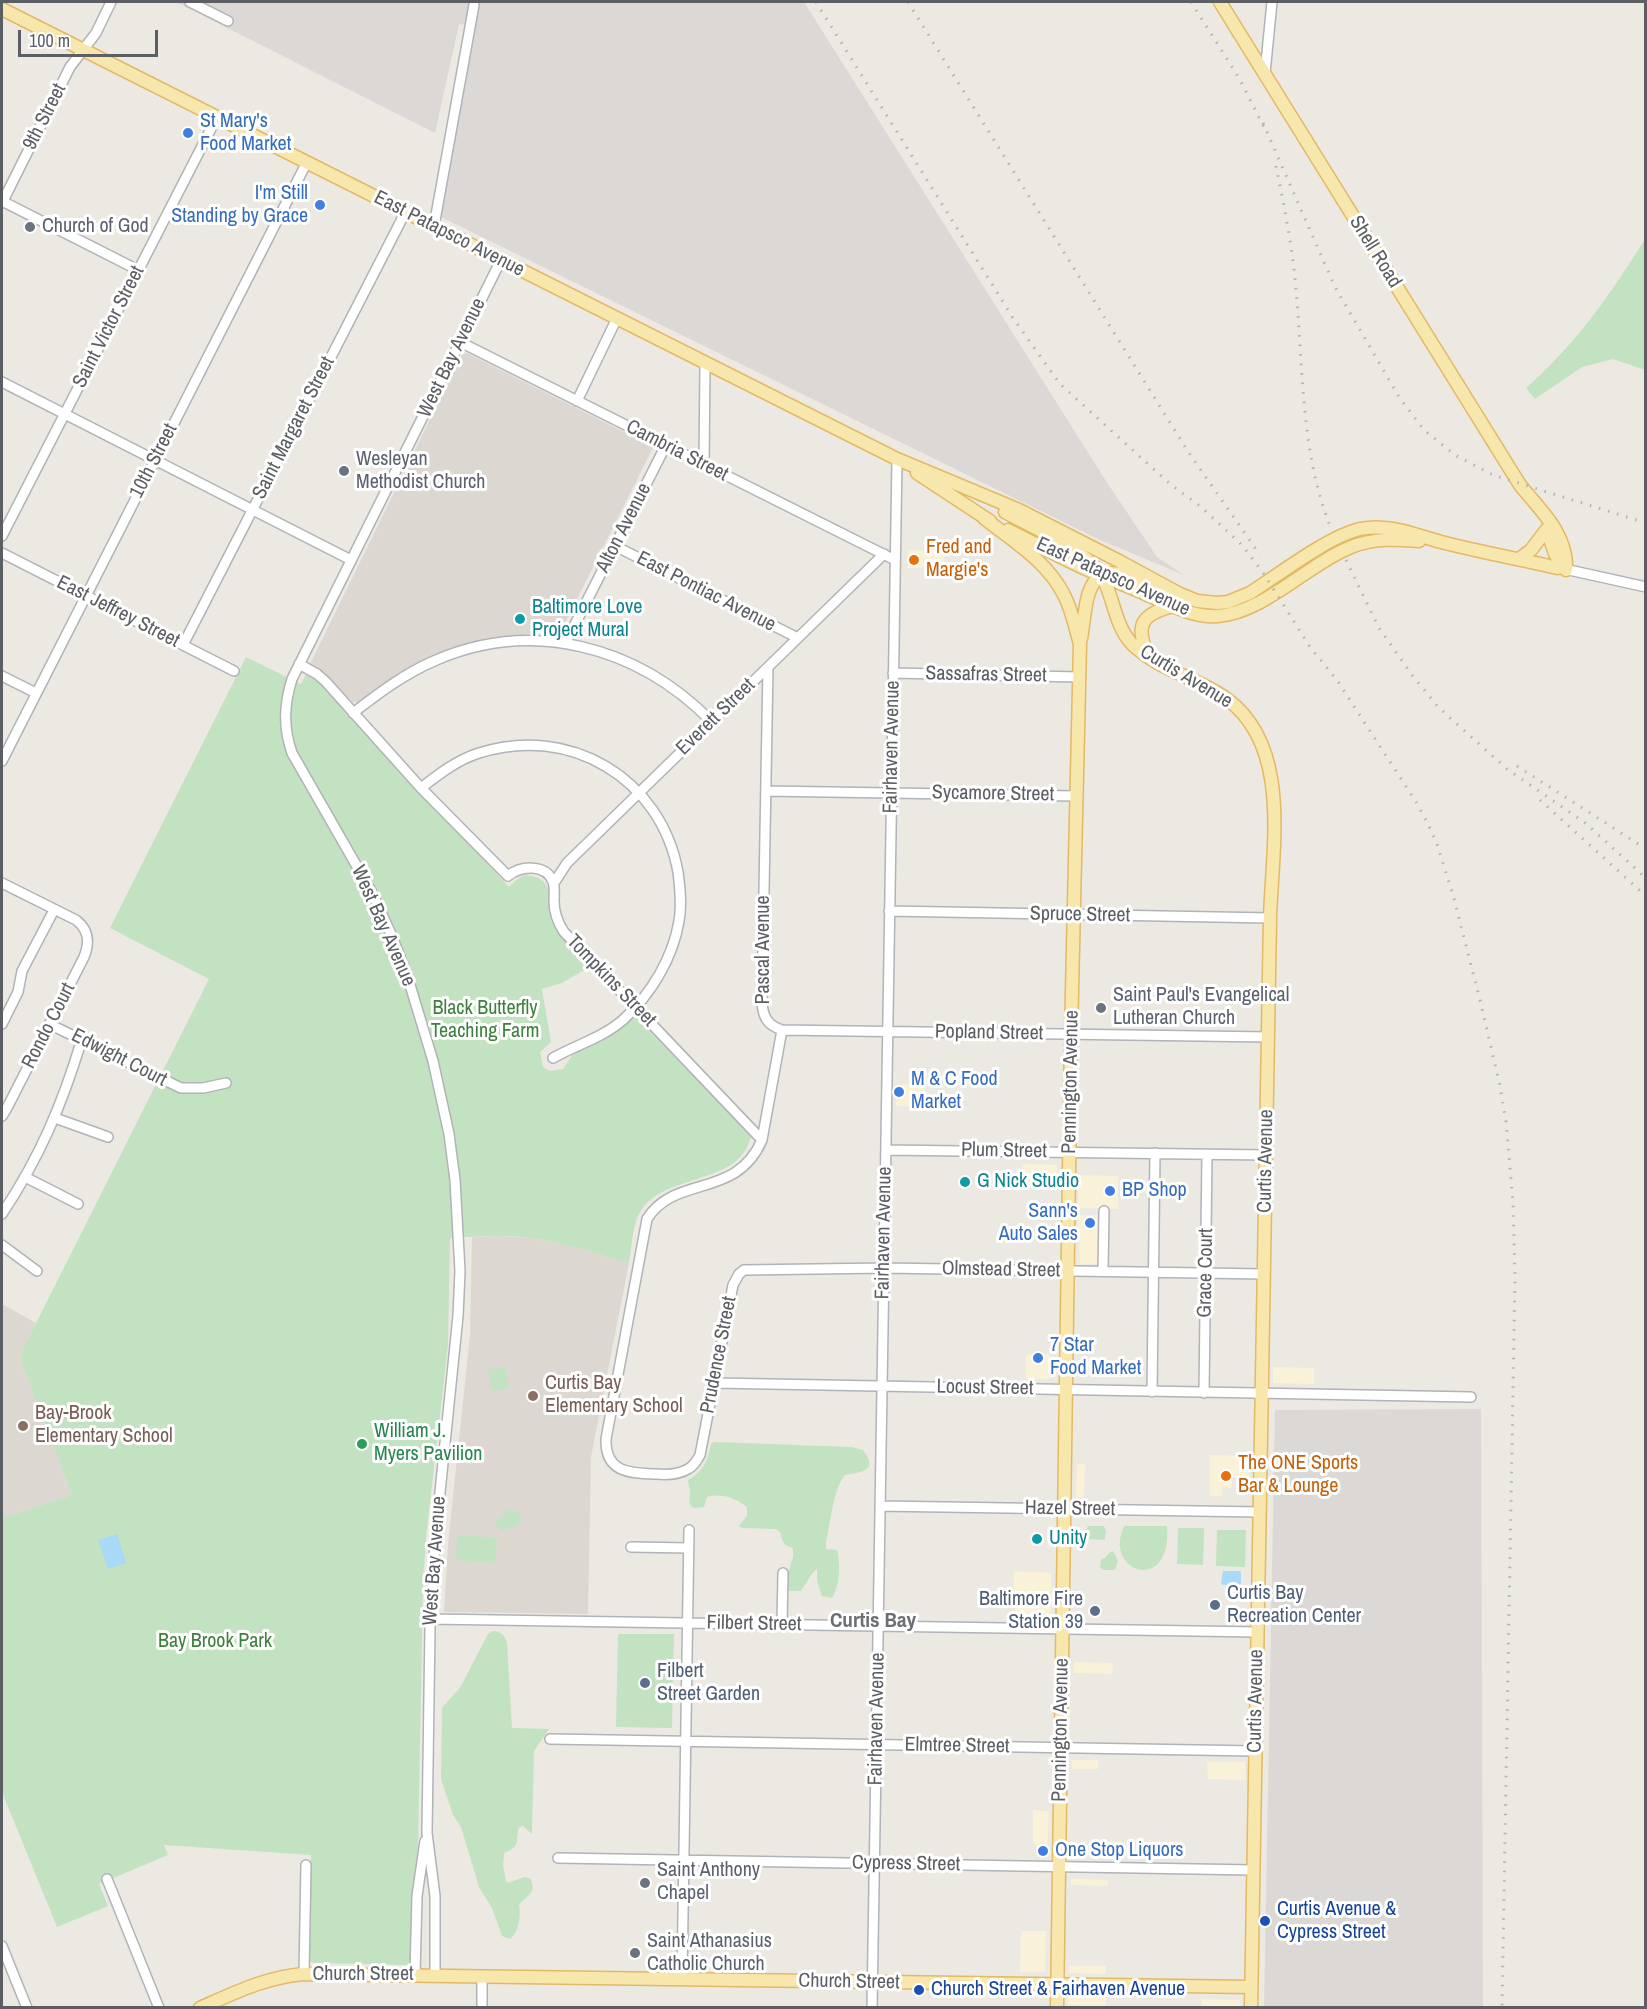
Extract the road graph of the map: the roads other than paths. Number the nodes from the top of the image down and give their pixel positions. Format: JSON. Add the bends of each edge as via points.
{"nodes":[{"id":1,"x":111,"y":2,"type":"edge"},
{"id":2,"x":190,"y":2,"type":"edge"},
{"id":3,"x":1220,"y":2,"type":"edge"},
{"id":4,"x":1272,"y":2,"type":"edge"},
{"id":5,"x":474,"y":5,"type":"dead end"},
{"id":6,"x":2,"y":9,"type":"edge"},
{"id":7,"x":228,"y":21,"type":"dead end"},
{"id":8,"x":83,"y":49,"type":"junction"},
{"id":9,"x":1264,"y":73,"type":"junction"},
{"id":10,"x":217,"y":117,"type":"junction"},
{"id":11,"x":307,"y":162,"type":"junction"},
{"id":12,"x":2,"y":202,"type":"edge"},
{"id":13,"x":405,"y":212,"type":"junction"},
{"id":14,"x":434,"y":226,"type":"junction"},
{"id":15,"x":501,"y":260,"type":"junction"},
{"id":16,"x":138,"y":270,"type":"junction"},
{"id":17,"x":617,"y":318,"type":"junction"},
{"id":18,"x":460,"y":342,"type":"junction"},
{"id":19,"x":705,"y":363,"type":"junction"},
{"id":20,"x":2,"y":382,"type":"edge"},
{"id":21,"x":577,"y":401,"type":"junction"},
{"id":22,"x":65,"y":414,"type":"junction"},
{"id":23,"x":666,"y":445,"type":"junction"},
{"id":24,"x":897,"y":459,"type":"junction"},
{"id":25,"x":155,"y":460,"type":"junction"},
{"id":26,"x":704,"y":464,"type":"junction"},
{"id":27,"x":945,"y":478,"type":"junction"},
{"id":28,"x":1533,"y":501,"type":"junction"},
{"id":29,"x":253,"y":509,"type":"junction"},
{"id":30,"x":984,"y":518,"type":"junction"},
{"id":31,"x":1547,"y":529,"type":"junction"},
{"id":32,"x":2,"y":536,"type":"edge"},
{"id":33,"x":1441,"y":542,"type":"junction"},
{"id":34,"x":615,"y":546,"type":"junction"},
{"id":35,"x":2,"y":553,"type":"edge"},
{"id":36,"x":884,"y":554,"type":"junction"},
{"id":37,"x":1519,"y":559,"type":"junction"},
{"id":38,"x":351,"y":560,"type":"junction"},
{"id":39,"x":895,"y":560,"type":"junction"},
{"id":40,"x":1562,"y":569,"type":"junction"},
{"id":41,"x":1101,"y":575,"type":"junction"},
{"id":42,"x":1646,"y":587,"type":"edge"},
{"id":43,"x":1180,"y":594,"type":"junction"},
{"id":44,"x":86,"y":596,"type":"junction"},
{"id":45,"x":1174,"y":606,"type":"junction"},
{"id":46,"x":798,"y":638,"type":"junction"},
{"id":47,"x":566,"y":642,"type":"junction"},
{"id":48,"x":1080,"y":644,"type":"junction"},
{"id":49,"x":183,"y":645,"type":"junction"},
{"id":50,"x":1149,"y":657,"type":"junction"},
{"id":51,"x":299,"y":664,"type":"junction"},
{"id":52,"x":768,"y":667,"type":"junction"},
{"id":53,"x":234,"y":671,"type":"dead end"},
{"id":54,"x":893,"y":674,"type":"junction"},
{"id":55,"x":2,"y":676,"type":"edge"},
{"id":56,"x":1078,"y":677,"type":"junction"},
{"id":57,"x":36,"y":693,"type":"junction"},
{"id":58,"x":353,"y":713,"type":"junction"},
{"id":59,"x":711,"y":721,"type":"junction"},
{"id":60,"x":2,"y":761,"type":"edge"},
{"id":61,"x":421,"y":788,"type":"junction"},
{"id":62,"x":766,"y":791,"type":"junction"},
{"id":63,"x":638,"y":792,"type":"junction"},
{"id":64,"x":891,"y":793,"type":"junction"},
{"id":65,"x":1076,"y":796,"type":"junction"},
{"id":66,"x":2,"y":883,"type":"edge"},
{"id":67,"x":554,"y":883,"type":"junction"},
{"id":68,"x":54,"y":910,"type":"junction"},
{"id":69,"x":889,"y":911,"type":"junction"},
{"id":70,"x":1074,"y":915,"type":"junction"},
{"id":71,"x":1270,"y":918,"type":"junction"},
{"id":72,"x":635,"y":1007,"type":"junction"},
{"id":73,"x":2,"y":1024,"type":"edge"},
{"id":74,"x":49,"y":1024,"type":"junction"},
{"id":75,"x":782,"y":1030,"type":"junction"},
{"id":76,"x":888,"y":1031,"type":"junction"},
{"id":77,"x":1071,"y":1034,"type":"junction"},
{"id":78,"x":1268,"y":1037,"type":"junction"},
{"id":79,"x":82,"y":1039,"type":"junction"},
{"id":80,"x":553,"y":1058,"type":"dead end"},
{"id":81,"x":226,"y":1083,"type":"dead end"},
{"id":82,"x":2,"y":1116,"type":"edge"},
{"id":83,"x":55,"y":1118,"type":"junction"},
{"id":84,"x":108,"y":1137,"type":"dead end"},
{"id":85,"x":762,"y":1140,"type":"junction"},
{"id":86,"x":886,"y":1150,"type":"junction"},
{"id":87,"x":1070,"y":1152,"type":"junction"},
{"id":88,"x":1155,"y":1154,"type":"junction"},
{"id":89,"x":1208,"y":1154,"type":"junction"},
{"id":90,"x":1266,"y":1155,"type":"junction"},
{"id":91,"x":25,"y":1177,"type":"junction"},
{"id":92,"x":78,"y":1204,"type":"dead end"},
{"id":93,"x":1104,"y":1211,"type":"dead end"},
{"id":94,"x":2,"y":1213,"type":"edge"},
{"id":95,"x":2,"y":1245,"type":"edge"},
{"id":96,"x":884,"y":1268,"type":"junction"},
{"id":97,"x":1068,"y":1270,"type":"junction"},
{"id":98,"x":37,"y":1271,"type":"dead end"},
{"id":99,"x":1103,"y":1271,"type":"junction"},
{"id":100,"x":1153,"y":1272,"type":"junction"},
{"id":101,"x":1206,"y":1273,"type":"junction"},
{"id":102,"x":739,"y":1274,"type":"joint"},
{"id":103,"x":1264,"y":1274,"type":"junction"},
{"id":104,"x":715,"y":1383,"type":"junction"},
{"id":105,"x":882,"y":1386,"type":"junction"},
{"id":106,"x":1066,"y":1390,"type":"junction"},
{"id":107,"x":1152,"y":1392,"type":"junction"},
{"id":108,"x":1204,"y":1393,"type":"junction"},
{"id":109,"x":1262,"y":1394,"type":"junction"},
{"id":110,"x":1471,"y":1397,"type":"dead end"},
{"id":111,"x":704,"y":1438,"type":"joint"},
{"id":112,"x":880,"y":1506,"type":"junction"},
{"id":113,"x":1065,"y":1509,"type":"junction"},
{"id":114,"x":1260,"y":1512,"type":"junction"},
{"id":115,"x":689,"y":1530,"type":"dead end"},
{"id":116,"x":631,"y":1547,"type":"dead end"},
{"id":117,"x":689,"y":1548,"type":"junction"},
{"id":118,"x":783,"y":1573,"type":"dead end"},
{"id":119,"x":431,"y":1619,"type":"junction"},
{"id":120,"x":688,"y":1623,"type":"junction"},
{"id":121,"x":782,"y":1624,"type":"junction"},
{"id":122,"x":878,"y":1626,"type":"junction"},
{"id":123,"x":1063,"y":1629,"type":"junction"},
{"id":124,"x":1258,"y":1632,"type":"junction"},
{"id":125,"x":550,"y":1739,"type":"dead end"},
{"id":126,"x":686,"y":1741,"type":"junction"},
{"id":127,"x":876,"y":1744,"type":"junction"},
{"id":128,"x":1061,"y":1748,"type":"junction"},
{"id":129,"x":1255,"y":1751,"type":"junction"},
{"id":130,"x":427,"y":1833,"type":"junction"},
{"id":131,"x":558,"y":1858,"type":"dead end"},
{"id":132,"x":684,"y":1860,"type":"junction"},
{"id":133,"x":874,"y":1863,"type":"junction"},
{"id":134,"x":306,"y":1865,"type":"dead end"},
{"id":135,"x":1059,"y":1866,"type":"junction"},
{"id":136,"x":1253,"y":1870,"type":"junction"},
{"id":137,"x":107,"y":1879,"type":"dead end"},
{"id":138,"x":2,"y":1946,"type":"edge"},
{"id":139,"x":304,"y":1974,"type":"junction"},
{"id":140,"x":415,"y":1975,"type":"junction"},
{"id":141,"x":435,"y":1975,"type":"junction"},
{"id":142,"x":483,"y":1976,"type":"junction"},
{"id":143,"x":682,"y":1979,"type":"junction"},
{"id":144,"x":872,"y":1982,"type":"junction"},
{"id":145,"x":1057,"y":1985,"type":"junction"},
{"id":146,"x":1251,"y":1988,"type":"junction"},
{"id":147,"x":27,"y":2007,"type":"edge"},
{"id":148,"x":159,"y":2007,"type":"edge"},
{"id":149,"x":200,"y":2007,"type":"edge"},
{"id":150,"x":483,"y":2007,"type":"edge"},
{"id":151,"x":872,"y":2007,"type":"edge"},
{"id":152,"x":1057,"y":2007,"type":"edge"},
{"id":153,"x":1251,"y":2007,"type":"edge"}],
"edges":[{"from":1,"to":8,"type":"street","name":"9th Street"},
{"from":2,"to":7,"type":"street"},
{"from":3,"to":9,"type":"main road","name":"Shell Road"},
{"from":4,"to":9,"type":"street"},
{"from":5,"to":14,"type":"street"},
{"from":6,"to":8,"type":"main road","name":"East Patapsco Avenue"},
{"from":8,"to":10,"type":"main road","name":"East Patapsco Avenue"},
{"from":8,"to":12,"type":"street","name":"9th Street","via":[[70,67]]},
{"from":9,"to":28,"type":"main road","name":"Shell Road"},
{"from":10,"to":11,"type":"main road","name":"East Patapsco Avenue"},
{"from":10,"to":16,"type":"street","name":"Saint Victor Street"},
{"from":11,"to":13,"type":"main road","name":"East Patapsco Avenue"},
{"from":11,"to":25,"type":"street","name":"10th Street"},
{"from":12,"to":16,"type":"street"},
{"from":13,"to":14,"type":"main road","name":"East Patapsco Avenue"},
{"from":13,"to":29,"type":"street","name":"Saint Margaret Street"},
{"from":14,"to":15,"type":"main road","name":"East Patapsco Avenue"},
{"from":15,"to":17,"type":"main road","name":"East Patapsco Avenue"},
{"from":15,"to":18,"type":"street","name":"West Bay Avenue"},
{"from":16,"to":22,"type":"street","name":"Saint Victor Street"},
{"from":17,"to":19,"type":"main road","name":"East Patapsco Avenue"},
{"from":17,"to":21,"type":"street"},
{"from":18,"to":21,"type":"street","name":"Cambria Street"},
{"from":18,"to":38,"type":"street","name":"West Bay Avenue"},
{"from":19,"to":24,"type":"main road","name":"East Patapsco Avenue"},
{"from":19,"to":26,"type":"street"},
{"from":20,"to":22,"type":"street"},
{"from":21,"to":23,"type":"street","name":"Cambria Street"},
{"from":22,"to":25,"type":"street"},
{"from":22,"to":32,"type":"street","name":"Saint Victor Street"},
{"from":23,"to":26,"type":"street","name":"Cambria Street"},
{"from":23,"to":34,"type":"street","name":"Alton Avenue"},
{"from":24,"to":27,"type":"main road","name":"East Patapsco Avenue"},
{"from":24,"to":30,"type":"main road","name":"East Patapsco Avenue"},
{"from":24,"to":39,"type":"street","name":"Fairhaven Avenue"},
{"from":25,"to":29,"type":"street"},
{"from":25,"to":44,"type":"street","name":"10th Street"},
{"from":26,"to":36,"type":"street","name":"Cambria Street"},
{"from":27,"to":41,"type":"main road","name":"Curtis Avenue","via":[[1068,547]]},
{"from":27,"to":43,"type":"main road","name":"East Patapsco Avenue","via":[[1019,510]]},
{"from":28,"to":31,"type":"main road","name":"Shell Road"},
{"from":28,"to":40,"type":"main road","name":"Shell Road","via":[[1555,529],[1566,558]]},
{"from":29,"to":38,"type":"street"},
{"from":29,"to":49,"type":"street","name":"Saint Margaret Street"},
{"from":30,"to":41,"type":"main road","name":"East Patapsco Avenue"},
{"from":30,"to":48,"type":"main road","name":"Pennington Avenue","via":[[1055,580],[1070,609]]},
{"from":31,"to":37,"type":"main road"},
{"from":31,"to":40,"type":"main road","name":"Shell Road"},
{"from":33,"to":37,"type":"main road","name":"East Patapsco Avenue"},
{"from":33,"to":43,"type":"main road","name":"East Patapsco Avenue","via":[[1395,530],[1359,529],[1327,544],[1238,599],[1206,603]]},
{"from":33,"to":45,"type":"main road","name":"East Patapsco Avenue","via":[[1386,540],[1351,547],[1256,604],[1232,614],[1204,615]]},
{"from":34,"to":46,"type":"street","name":"East Pontiac Avenue"},
{"from":34,"to":47,"type":"street","name":"Alton Avenue"},
{"from":35,"to":44,"type":"street","name":"East Jeffrey Street"},
{"from":36,"to":39,"type":"street","name":"Cambria Street"},
{"from":36,"to":46,"type":"street","name":"Everett Street"},
{"from":37,"to":40,"type":"main road","name":"East Patapsco Avenue"},
{"from":38,"to":51,"type":"street","name":"West Bay Avenue"},
{"from":39,"to":54,"type":"street","name":"Fairhaven Avenue"},
{"from":40,"to":42,"type":"street","name":"East Patapsco Avenue"},
{"from":41,"to":43,"type":"main road","via":[[1120,573]]},
{"from":41,"to":45,"type":"main road","name":"East Patapsco Avenue"},
{"from":41,"to":48,"type":"main road","via":[[1087,594]]},
{"from":41,"to":50,"type":"main road","name":"Curtis Avenue","via":[[1125,636]]},
{"from":44,"to":49,"type":"street","name":"East Jeffrey Street"},
{"from":44,"to":57,"type":"street","name":"10th Street"},
{"from":45,"to":50,"type":"main road","via":[[1149,614],[1144,621],[1142,638]]},
{"from":46,"to":52,"type":"street","name":"Everett Street"},
{"from":47,"to":58,"type":"street","via":[[498,643],[435,661],[404,677]]},
{"from":47,"to":59,"type":"street","via":[[646,672],[680,692]]},
{"from":48,"to":56,"type":"main road","name":"Pennington Avenue"},
{"from":49,"to":53,"type":"street","name":"East Jeffrey Street"},
{"from":50,"to":71,"type":"main road","name":"Curtis Avenue","via":[[1227,699],[1245,714],[1266,753],[1274,797]]},
{"from":51,"to":58,"type":"street","via":[[317,674]]},
{"from":51,"to":119,"type":"street","name":"West Bay Avenue","via":[[285,708],[287,738],[391,934],[422,1019],[449,1134],[458,1221],[458,1316],[437,1513]]},
{"from":52,"to":59,"type":"street","name":"Everett Street"},
{"from":52,"to":62,"type":"street","name":"Pascal Avenue"},
{"from":54,"to":56,"type":"street","name":"Sassafras Street"},
{"from":54,"to":64,"type":"street","name":"Fairhaven Avenue"},
{"from":55,"to":57,"type":"street"},
{"from":56,"to":65,"type":"main road","name":"Pennington Avenue"},
{"from":57,"to":60,"type":"street","name":"10th Street"},
{"from":58,"to":61,"type":"street"},
{"from":59,"to":63,"type":"street","name":"Everett Street"},
{"from":61,"to":63,"type":"street","via":[[478,753],[525,745],[547,746],[589,757],[607,766]]},
{"from":61,"to":67,"type":"street","via":[[508,876],[520,868],[529,868],[545,872]]},
{"from":62,"to":64,"type":"street","name":"Sycamore Street"},
{"from":62,"to":75,"type":"street","name":"Pascal Avenue","via":[[762,1002],[768,1023]]},
{"from":63,"to":67,"type":"street","name":"Everett Street","via":[[567,862]]},
{"from":63,"to":72,"type":"street","via":[[657,816],[671,845],[681,902],[668,958]]},
{"from":64,"to":65,"type":"street","name":"Sycamore Street"},
{"from":64,"to":69,"type":"street","name":"Fairhaven Avenue"},
{"from":65,"to":70,"type":"main road","name":"Pennington Avenue"},
{"from":66,"to":68,"type":"street"},
{"from":67,"to":72,"type":"street","name":"Tompkins Street","via":[[559,925]]},
{"from":68,"to":73,"type":"street","via":[[22,971],[18,992]]},
{"from":68,"to":74,"type":"street","name":"Rondo Court","via":[[82,925],[87,933],[87,950]]},
{"from":69,"to":70,"type":"street","name":"Spruce Street"},
{"from":69,"to":76,"type":"street","name":"Fairhaven Avenue"},
{"from":70,"to":71,"type":"street","name":"Spruce Street"},
{"from":70,"to":77,"type":"main road","name":"Pennington Avenue"},
{"from":71,"to":78,"type":"main road","name":"Curtis Avenue"},
{"from":72,"to":80,"type":"street","via":[[612,1028]]},
{"from":72,"to":85,"type":"street","name":"Tompkins Street"},
{"from":74,"to":79,"type":"street","name":"Edwight Court"},
{"from":74,"to":82,"type":"street","name":"Rondo Court"},
{"from":75,"to":76,"type":"street","name":"Popland Street"},
{"from":75,"to":85,"type":"street","name":"Pascal Avenue"},
{"from":76,"to":77,"type":"street","name":"Popland Street"},
{"from":76,"to":86,"type":"street","name":"Fairhaven Avenue"},
{"from":77,"to":78,"type":"street","name":"Popland Street"},
{"from":77,"to":87,"type":"main road","name":"Pennington Avenue"},
{"from":78,"to":90,"type":"main road","name":"Curtis Avenue"},
{"from":79,"to":81,"type":"street","name":"Edwight Court","via":[[181,1088]]},
{"from":79,"to":83,"type":"street"},
{"from":83,"to":84,"type":"street"},
{"from":83,"to":91,"type":"street"},
{"from":85,"to":111,"type":"street","name":"Pascal Avenue","via":[[739,1172],[669,1198],[647,1220],[606,1439],[608,1454],[616,1467],[636,1474],[665,1474],[689,1468],[700,1455]]},
{"from":86,"to":87,"type":"street","name":"Plum Street"},
{"from":86,"to":96,"type":"street","name":"Fairhaven Avenue"},
{"from":87,"to":88,"type":"street","name":"Plum Street"},
{"from":87,"to":97,"type":"main road","name":"Pennington Avenue"},
{"from":88,"to":89,"type":"street","name":"Plum Street"},
{"from":88,"to":100,"type":"street"},
{"from":89,"to":90,"type":"street","name":"Plum Street"},
{"from":89,"to":101,"type":"street","name":"Grace Court"},
{"from":90,"to":103,"type":"main road","name":"Curtis Avenue"},
{"from":91,"to":92,"type":"street"},
{"from":91,"to":94,"type":"street"},
{"from":93,"to":99,"type":"street"},
{"from":95,"to":98,"type":"street"},
{"from":96,"to":97,"type":"street","name":"Olmstead Street"},
{"from":96,"to":102,"type":"street","name":"Olmstead Street","via":[[750,1269]]},
{"from":96,"to":105,"type":"street","name":"Fairhaven Avenue"},
{"from":97,"to":99,"type":"street","name":"Olmstead Street"},
{"from":97,"to":106,"type":"main road","name":"Pennington Avenue"},
{"from":99,"to":100,"type":"street","name":"Olmstead Street"},
{"from":100,"to":101,"type":"street","name":"Olmstead Street"},
{"from":100,"to":107,"type":"street"},
{"from":101,"to":103,"type":"street","name":"Olmstead Street"},
{"from":101,"to":108,"type":"street","name":"Grace Court"},
{"from":102,"to":104,"type":"street","name":"Prudence Street","via":[[733,1285]]},
{"from":103,"to":109,"type":"main road","name":"Curtis Avenue"},
{"from":104,"to":105,"type":"street","name":"Locust Street"},
{"from":104,"to":111,"type":"street","name":"Prudence Street"},
{"from":105,"to":106,"type":"street","name":"Locust Street"},
{"from":105,"to":112,"type":"street","name":"Fairhaven Avenue"},
{"from":106,"to":107,"type":"street","name":"Locust Street"},
{"from":106,"to":113,"type":"main road","name":"Pennington Avenue"},
{"from":107,"to":108,"type":"street","name":"Locust Street"},
{"from":108,"to":109,"type":"street","name":"Locust Street"},
{"from":109,"to":110,"type":"street","name":"Locust Street"},
{"from":109,"to":114,"type":"main road","name":"Curtis Avenue"},
{"from":112,"to":113,"type":"street","name":"Hazel Street"},
{"from":112,"to":122,"type":"street","name":"Fairhaven Avenue"},
{"from":113,"to":114,"type":"street","name":"Hazel Street"},
{"from":113,"to":123,"type":"main road","name":"Pennington Avenue"},
{"from":114,"to":124,"type":"main road","name":"Curtis Avenue"},
{"from":115,"to":117,"type":"street"},
{"from":116,"to":117,"type":"street"},
{"from":117,"to":120,"type":"street"},
{"from":118,"to":121,"type":"street"},
{"from":119,"to":120,"type":"street","name":"Filbert Street"},
{"from":119,"to":130,"type":"street","name":"West Bay Avenue"},
{"from":120,"to":121,"type":"street","name":"Filbert Street"},
{"from":120,"to":126,"type":"street"},
{"from":121,"to":122,"type":"street","name":"Filbert Street"},
{"from":122,"to":123,"type":"street","name":"Filbert Street"},
{"from":122,"to":127,"type":"street","name":"Fairhaven Avenue"},
{"from":123,"to":124,"type":"street","name":"Filbert Street"},
{"from":123,"to":128,"type":"main road","name":"Pennington Avenue"},
{"from":124,"to":129,"type":"main road","name":"Curtis Avenue"},
{"from":125,"to":126,"type":"street","name":"Elmtree Street"},
{"from":126,"to":127,"type":"street","name":"Elmtree Street"},
{"from":126,"to":132,"type":"street"},
{"from":127,"to":128,"type":"street","name":"Elmtree Street"},
{"from":127,"to":133,"type":"street","name":"Fairhaven Avenue"},
{"from":128,"to":129,"type":"street","name":"Elmtree Street"},
{"from":128,"to":135,"type":"main road","name":"Pennington Avenue"},
{"from":129,"to":136,"type":"main road","name":"Curtis Avenue"},
{"from":130,"to":140,"type":"street","name":"West Bay Avenue","via":[[417,1896]]},
{"from":130,"to":141,"type":"street","name":"West Bay Avenue","via":[[435,1896]]},
{"from":131,"to":132,"type":"street","name":"Cypress Street"},
{"from":132,"to":133,"type":"street","name":"Cypress Street"},
{"from":132,"to":143,"type":"street"},
{"from":133,"to":135,"type":"street","name":"Cypress Street"},
{"from":133,"to":144,"type":"street","name":"Fairhaven Avenue"},
{"from":134,"to":139,"type":"street"},
{"from":135,"to":136,"type":"street","name":"Cypress Street"},
{"from":135,"to":145,"type":"main road","name":"Pennington Avenue"},
{"from":136,"to":146,"type":"main road","name":"Curtis Avenue"},
{"from":137,"to":148,"type":"street"},
{"from":138,"to":147,"type":"street"},
{"from":139,"to":140,"type":"main road","name":"Church Street"},
{"from":139,"to":149,"type":"main road","name":"Church Street","via":[[274,1978]]},
{"from":140,"to":141,"type":"main road","name":"Church Street"},
{"from":141,"to":142,"type":"main road","name":"Church Street"},
{"from":142,"to":143,"type":"main road","name":"Church Street"},
{"from":142,"to":150,"type":"street"},
{"from":143,"to":144,"type":"main road","name":"Church Street"},
{"from":144,"to":145,"type":"main road","name":"Church Street"},
{"from":144,"to":151,"type":"street","name":"Fairhaven Avenue"},
{"from":145,"to":146,"type":"main road","name":"Church Street"},
{"from":145,"to":152,"type":"main road","name":"Pennington Avenue"},
{"from":146,"to":153,"type":"main road","name":"Curtis Avenue"}]}
